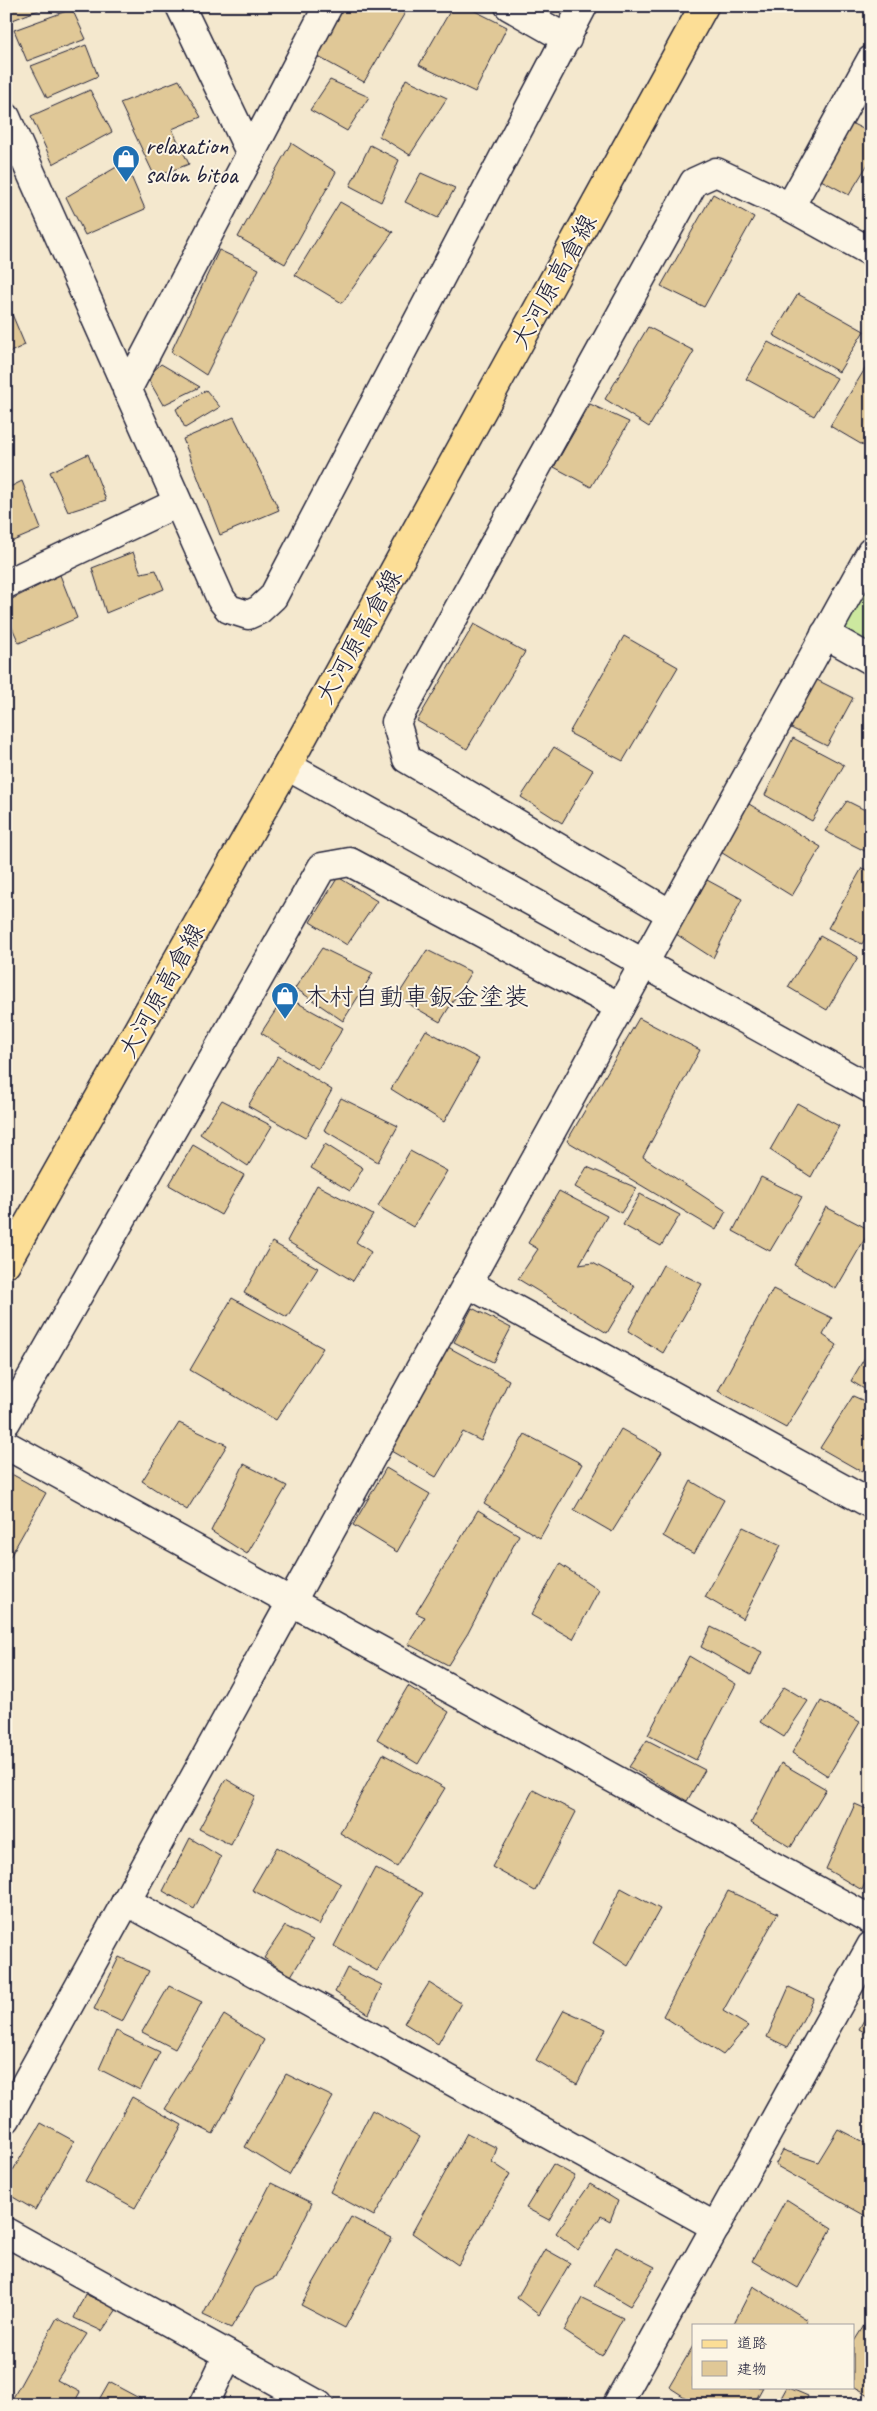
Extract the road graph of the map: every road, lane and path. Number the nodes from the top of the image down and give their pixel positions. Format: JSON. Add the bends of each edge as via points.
{"nodes":[{"id":1,"x":180,"y":6,"type":"edge"},
{"id":2,"x":328,"y":6,"type":"edge"},
{"id":3,"x":509,"y":6,"type":"edge"},
{"id":4,"x":583,"y":6,"type":"edge"},
{"id":5,"x":704,"y":6,"type":"edge"},
{"id":6,"x":567,"y":39,"type":"junction"},
{"id":7,"x":871,"y":60,"type":"edge"},
{"id":8,"x":6,"y":117,"type":"edge"},
{"id":9,"x":250,"y":154,"type":"junction"},
{"id":10,"x":790,"y":207,"type":"junction"},
{"id":11,"x":871,"y":252,"type":"edge"},
{"id":12,"x":127,"y":390,"type":"junction"},
{"id":13,"x":177,"y":503,"type":"junction"},
{"id":14,"x":871,"y":552,"type":"edge"},
{"id":15,"x":6,"y":584,"type":"edge"},
{"id":16,"x":825,"y":634,"type":"junction"},
{"id":17,"x":871,"y":660,"type":"edge"},
{"id":18,"x":287,"y":766,"type":"junction"},
{"id":19,"x":671,"y":914,"type":"junction"},
{"id":20,"x":644,"y":963,"type":"junction"},
{"id":21,"x":620,"y":1007,"type":"junction"},
{"id":22,"x":871,"y":1089,"type":"edge"},
{"id":23,"x":6,"y":1263,"type":"edge"},
{"id":24,"x":467,"y":1283,"type":"junction"},
{"id":25,"x":6,"y":1422,"type":"edge"},
{"id":26,"x":6,"y":1445,"type":"edge"},
{"id":27,"x":871,"y":1504,"type":"edge"},
{"id":28,"x":292,"y":1602,"type":"junction"},
{"id":29,"x":126,"y":1901,"type":"junction"},
{"id":30,"x":871,"y":1920,"type":"edge"},
{"id":31,"x":871,"y":1946,"type":"edge"},
{"id":32,"x":6,"y":2119,"type":"edge"},
{"id":33,"x":716,"y":2226,"type":"junction"},
{"id":34,"x":6,"y":2232,"type":"edge"},
{"id":35,"x":228,"y":2355,"type":"junction"},
{"id":36,"x":204,"y":2405,"type":"edge"},
{"id":37,"x":319,"y":2405,"type":"edge"},
{"id":38,"x":617,"y":2405,"type":"edge"}],
"edges":[{"from":1,"to":9,"type":"street"},
{"from":2,"to":9,"type":"street"},
{"from":3,"to":6,"type":"street"},
{"from":4,"to":6,"type":"street"},
{"from":5,"to":18,"type":"main road","name":"大河原高倉線"},
{"from":6,"to":13,"type":"street","via":[[273,597],[259,610],[248,615],[237,612],[229,609],[221,599]]},
{"from":7,"to":10,"type":"street"},
{"from":8,"to":12,"type":"street"},
{"from":9,"to":12,"type":"street"},
{"from":10,"to":11,"type":"street"},
{"from":10,"to":19,"type":"street","via":[[716,172],[694,182],[396,722],[407,758]]},
{"from":12,"to":13,"type":"street"},
{"from":13,"to":15,"type":"street"},
{"from":14,"to":16,"type":"street"},
{"from":16,"to":17,"type":"street"},
{"from":16,"to":19,"type":"street"},
{"from":18,"to":20,"type":"street"},
{"from":18,"to":23,"type":"main road","name":"大河原高倉線"},
{"from":19,"to":20,"type":"street"},
{"from":20,"to":21,"type":"street"},
{"from":20,"to":22,"type":"street"},
{"from":21,"to":24,"type":"street"},
{"from":21,"to":25,"type":"street","via":[[350,862],[322,866]]},
{"from":24,"to":27,"type":"street"},
{"from":24,"to":28,"type":"street"},
{"from":26,"to":28,"type":"street"},
{"from":28,"to":29,"type":"street"},
{"from":28,"to":30,"type":"street"},
{"from":29,"to":32,"type":"street"},
{"from":29,"to":33,"type":"street"},
{"from":31,"to":33,"type":"street"},
{"from":33,"to":38,"type":"street"},
{"from":34,"to":35,"type":"street"},
{"from":35,"to":36,"type":"street"},
{"from":35,"to":37,"type":"street"}]}
